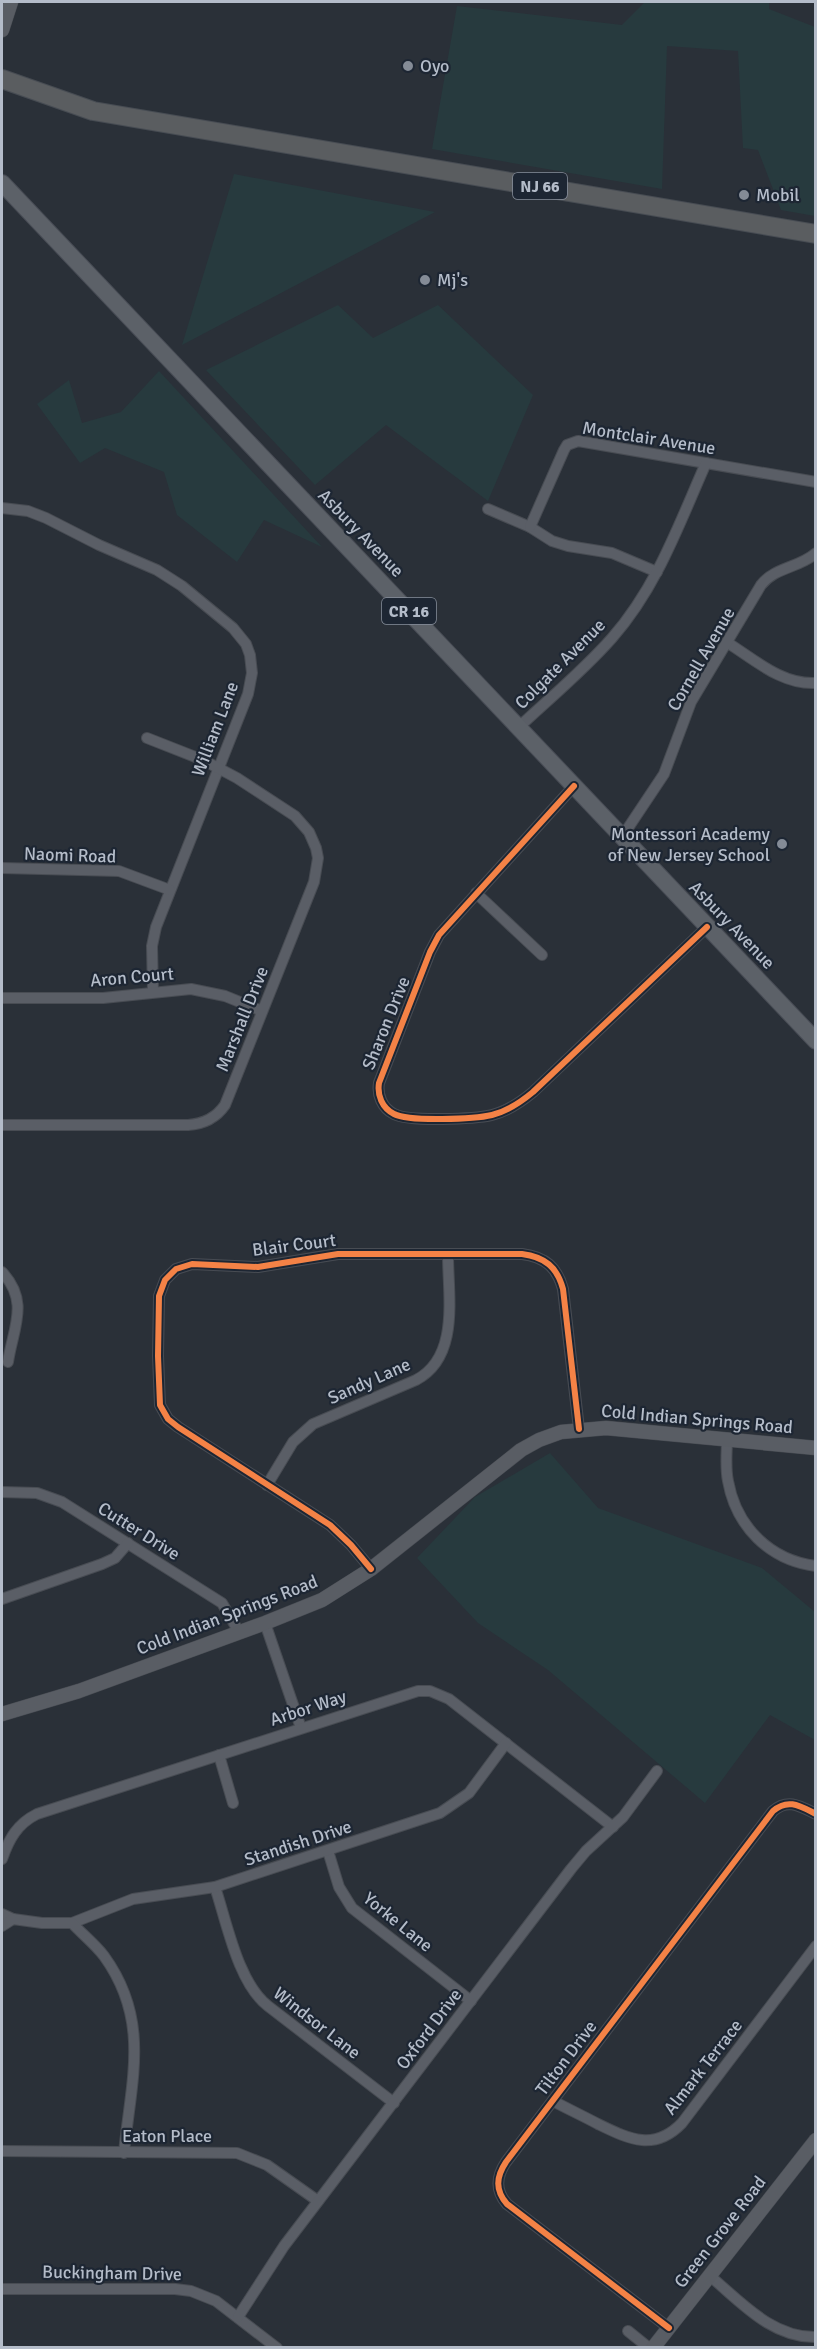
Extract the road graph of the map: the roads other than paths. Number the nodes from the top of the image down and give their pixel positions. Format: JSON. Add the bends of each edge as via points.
{"nodes":[{"id":1,"x":11,"y":2,"type":"edge"},
{"id":2,"x":2,"y":30,"type":"edge"},
{"id":3,"x":2,"y":80,"type":"edge"},
{"id":4,"x":2,"y":183,"type":"edge"},
{"id":5,"x":816,"y":234,"type":"edge"},
{"id":6,"x":706,"y":464,"type":"junction"},
{"id":7,"x":816,"y":482,"type":"edge"},
{"id":8,"x":2,"y":508,"type":"edge"},
{"id":9,"x":488,"y":509,"type":"dead end"},
{"id":10,"x":530,"y":526,"type":"junction"},
{"id":11,"x":816,"y":553,"type":"edge"},
{"id":12,"x":657,"y":572,"type":"junction"},
{"id":13,"x":728,"y":643,"type":"junction"},
{"id":14,"x":816,"y":682,"type":"edge"},
{"id":15,"x":519,"y":728,"type":"junction"},
{"id":16,"x":147,"y":738,"type":"dead end"},
{"id":17,"x":219,"y":768,"type":"junction"},
{"id":18,"x":574,"y":786,"type":"junction"},
{"id":19,"x":622,"y":837,"type":"junction"},
{"id":20,"x":2,"y":868,"type":"edge"},
{"id":21,"x":170,"y":890,"type":"junction"},
{"id":22,"x":476,"y":893,"type":"junction"},
{"id":23,"x":707,"y":927,"type":"junction"},
{"id":24,"x":542,"y":955,"type":"dead end"},
{"id":25,"x":153,"y":992,"type":"junction"},
{"id":26,"x":2,"y":998,"type":"edge"},
{"id":27,"x":262,"y":1011,"type":"junction"},
{"id":28,"x":816,"y":1041,"type":"edge"},
{"id":29,"x":2,"y":1125,"type":"edge"},
{"id":30,"x":448,"y":1255,"type":"junction"},
{"id":31,"x":2,"y":1272,"type":"edge"},
{"id":32,"x":8,"y":1362,"type":"dead end"},
{"id":33,"x":579,"y":1429,"type":"junction"},
{"id":34,"x":727,"y":1438,"type":"junction"},
{"id":35,"x":816,"y":1448,"type":"edge"},
{"id":36,"x":267,"y":1485,"type":"junction"},
{"id":37,"x":2,"y":1492,"type":"edge"},
{"id":38,"x":128,"y":1543,"type":"junction"},
{"id":39,"x":816,"y":1566,"type":"edge"},
{"id":40,"x":371,"y":1569,"type":"junction"},
{"id":41,"x":2,"y":1599,"type":"edge"},
{"id":42,"x":265,"y":1623,"type":"junction"},
{"id":43,"x":239,"y":1632,"type":"junction"},
{"id":44,"x":2,"y":1714,"type":"edge"},
{"id":45,"x":301,"y":1728,"type":"junction"},
{"id":46,"x":506,"y":1743,"type":"junction"},
{"id":47,"x":219,"y":1755,"type":"junction"},
{"id":48,"x":657,"y":1771,"type":"dead end"},
{"id":49,"x":233,"y":1803,"type":"dead end"},
{"id":50,"x":816,"y":1814,"type":"edge"},
{"id":51,"x":613,"y":1827,"type":"junction"},
{"id":52,"x":328,"y":1851,"type":"junction"},
{"id":53,"x":2,"y":1859,"type":"edge"},
{"id":54,"x":216,"y":1887,"type":"junction"},
{"id":55,"x":2,"y":1914,"type":"edge"},
{"id":56,"x":13,"y":1919,"type":"junction"},
{"id":57,"x":72,"y":1923,"type":"junction"},
{"id":58,"x":2,"y":1926,"type":"edge"},
{"id":59,"x":816,"y":1946,"type":"edge"},
{"id":60,"x":471,"y":2001,"type":"junction"},
{"id":61,"x":553,"y":2101,"type":"junction"},
{"id":62,"x":394,"y":2103,"type":"junction"},
{"id":63,"x":816,"y":2139,"type":"edge"},
{"id":64,"x":2,"y":2151,"type":"edge"},
{"id":65,"x":124,"y":2153,"type":"junction"},
{"id":66,"x":318,"y":2201,"type":"junction"},
{"id":67,"x":710,"y":2276,"type":"junction"},
{"id":68,"x":2,"y":2289,"type":"edge"},
{"id":69,"x":238,"y":2317,"type":"junction"},
{"id":70,"x":669,"y":2328,"type":"junction"},
{"id":71,"x":628,"y":2331,"type":"dead end"},
{"id":72,"x":816,"y":2337,"type":"edge"},
{"id":73,"x":277,"y":2348,"type":"edge"},
{"id":74,"x":649,"y":2348,"type":"edge"},
{"id":75,"x":653,"y":2348,"type":"edge"}],
"edges":[{"from":1,"to":2,"type":"street"},
{"from":3,"to":5,"type":"highway","number":"NJ 66","via":[[93,111]]},
{"from":4,"to":15,"type":"main road","name":"Asbury Avenue","number":"CR 16"},
{"from":6,"to":7,"type":"street","name":"Montclair Avenue"},
{"from":6,"to":10,"type":"street","name":"Montclair Avenue","via":[[572,442],[564,450]]},
{"from":6,"to":12,"type":"street","name":"Colgate Avenue"},
{"from":8,"to":17,"type":"street","name":"William Lane","via":[[46,518],[157,570],[182,586],[240,636],[250,655],[251,685]]},
{"from":9,"to":10,"type":"street"},
{"from":10,"to":12,"type":"street","via":[[563,545],[612,553]]},
{"from":11,"to":13,"type":"street","name":"Cornell Avenue","via":[[766,579]]},
{"from":12,"to":15,"type":"street","name":"Colgate Avenue","via":[[613,637]]},
{"from":13,"to":14,"type":"street","via":[[779,676],[801,683]]},
{"from":13,"to":19,"type":"street","name":"Cornell Avenue","via":[[691,702],[664,774]]},
{"from":15,"to":18,"type":"main road","name":"Asbury Avenue","number":"CR 16"},
{"from":16,"to":17,"type":"street","name":"Marshall Drive"},
{"from":17,"to":21,"type":"street","name":"William Lane"},
{"from":17,"to":27,"type":"street","name":"Marshall Drive","via":[[295,816],[316,848],[314,882]]},
{"from":18,"to":19,"type":"main road","name":"Asbury Avenue","number":"CR 16"},
{"from":18,"to":22,"type":"street","name":"Sharon Drive"},
{"from":19,"to":23,"type":"main road","name":"Asbury Avenue","number":"CR 16"},
{"from":20,"to":21,"type":"street","name":"Naomi Road","via":[[119,871]]},
{"from":21,"to":25,"type":"street","name":"William Lane","via":[[153,938]]},
{"from":22,"to":23,"type":"street","name":"Sharon Drive","via":[[434,944],[379,1083],[384,1106],[400,1116],[471,1118],[493,1115],[517,1104]]},
{"from":22,"to":24,"type":"street"},
{"from":23,"to":28,"type":"main road","name":"Asbury Avenue","number":"CR 16"},
{"from":25,"to":26,"type":"street","name":"Aron Court","via":[[103,998]]},
{"from":25,"to":27,"type":"street","name":"Aron Court","via":[[205,991]]},
{"from":27,"to":29,"type":"street","name":"Marshall Drive","via":[[225,1105],[208,1120],[188,1125]]},
{"from":30,"to":33,"type":"street","name":"Blair Court","via":[[532,1255],[555,1269],[563,1289]]},
{"from":30,"to":36,"type":"street","name":"Sandy Lane","via":[[447,1335],[443,1352],[431,1370],[313,1424],[293,1442]]},
{"from":30,"to":36,"type":"street","name":"Blair Court","via":[[338,1254],[258,1267],[192,1264],[176,1269],[165,1280],[159,1296],[158,1381],[162,1412],[178,1427]]},
{"from":31,"to":32,"type":"street","via":[[18,1302]]},
{"from":33,"to":34,"type":"street","name":"Cold Indian Springs Road"},
{"from":33,"to":40,"type":"street","name":"Cold Indian Springs Road","via":[[556,1433],[521,1450]]},
{"from":34,"to":35,"type":"street","name":"Cold Indian Springs Road"},
{"from":34,"to":39,"type":"street","via":[[727,1479],[746,1526],[768,1549],[794,1562]]},
{"from":36,"to":40,"type":"street","name":"Blair Court","via":[[330,1525]]},
{"from":37,"to":38,"type":"street","name":"Cutter Drive","via":[[53,1497]]},
{"from":38,"to":41,"type":"street","via":[[115,1558],[102,1564]]},
{"from":38,"to":43,"type":"street","name":"Cutter Drive","via":[[222,1603]]},
{"from":40,"to":42,"type":"street","name":"Cold Indian Springs Road","via":[[322,1600]]},
{"from":42,"to":43,"type":"street","name":"Cold Indian Springs Road"},
{"from":42,"to":45,"type":"street"},
{"from":43,"to":44,"type":"street","name":"Cold Indian Springs Road","via":[[79,1691]]},
{"from":45,"to":46,"type":"street","name":"Arbor Way","via":[[410,1693],[430,1691],[449,1699]]},
{"from":45,"to":47,"type":"street","name":"Arbor Way"},
{"from":46,"to":51,"type":"street","name":"Arbor Way"},
{"from":46,"to":52,"type":"street","name":"Standish Drive","via":[[475,1786],[449,1808]]},
{"from":47,"to":49,"type":"street"},
{"from":47,"to":53,"type":"street","name":"Arbor Way","via":[[37,1814],[14,1832]]},
{"from":48,"to":51,"type":"street","name":"Oxford Drive"},
{"from":50,"to":61,"type":"street","name":"Tilton Drive","via":[[792,1803],[773,1811]]},
{"from":51,"to":60,"type":"street","name":"Oxford Drive","via":[[586,1851]]},
{"from":52,"to":54,"type":"street","name":"Standish Drive"},
{"from":52,"to":60,"type":"street","name":"Yorke Lane","via":[[339,1887],[352,1908]]},
{"from":54,"to":57,"type":"street","name":"Standish Drive","via":[[133,1899]]},
{"from":54,"to":62,"type":"street","name":"Windsor Lane","via":[[243,1973],[255,1994]]},
{"from":55,"to":56,"type":"street"},
{"from":56,"to":57,"type":"street"},
{"from":56,"to":58,"type":"street"},
{"from":57,"to":65,"type":"street","via":[[104,1955],[123,1988],[133,2018],[136,2048]]},
{"from":59,"to":61,"type":"street","name":"Almark Terrace","via":[[682,2122],[668,2135],[648,2141],[630,2138]]},
{"from":60,"to":62,"type":"street","name":"Oxford Drive"},
{"from":61,"to":70,"type":"street","name":"Tilton Drive","via":[[501,2170],[498,2184],[502,2199]]},
{"from":62,"to":66,"type":"street","name":"Oxford Drive"},
{"from":63,"to":67,"type":"street","name":"Green Grove Road"},
{"from":64,"to":65,"type":"street","name":"Eaton Place"},
{"from":65,"to":66,"type":"street","name":"Eaton Place","via":[[237,2153],[267,2165]]},
{"from":66,"to":69,"type":"street","name":"Oxford Drive"},
{"from":67,"to":70,"type":"street","name":"Green Grove Road"},
{"from":67,"to":72,"type":"street","via":[[774,2328],[795,2336]]},
{"from":68,"to":69,"type":"street","name":"Buckingham Drive","via":[[175,2289],[207,2296]]},
{"from":69,"to":73,"type":"street","name":"Buckingham Drive"},
{"from":70,"to":75,"type":"street","name":"Green Grove Road"},
{"from":71,"to":74,"type":"street"}]}
